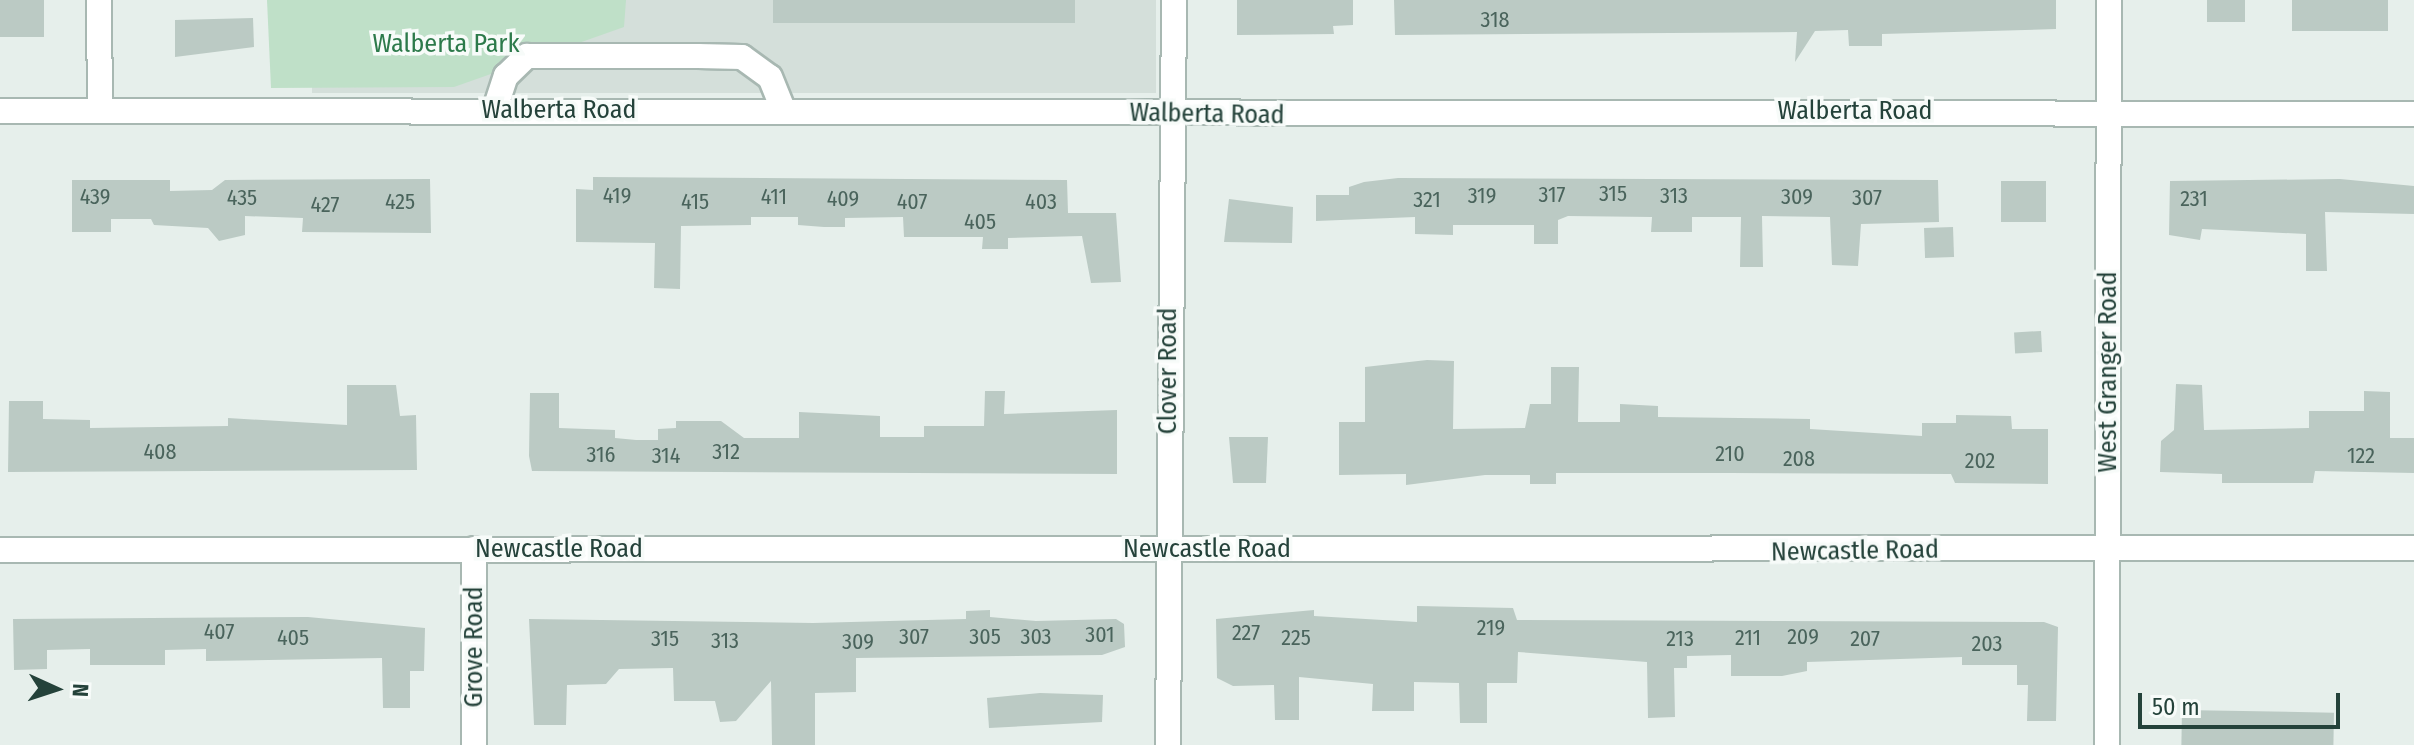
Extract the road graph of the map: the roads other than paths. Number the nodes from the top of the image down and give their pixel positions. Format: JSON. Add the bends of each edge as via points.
{"nodes":[{"id":1,"x":99,"y":0,"type":"edge"},
{"id":2,"x":1174,"y":0,"type":"edge"},
{"id":3,"x":2109,"y":0,"type":"edge"},
{"id":4,"x":495,"y":109,"type":"junction"},
{"id":5,"x":0,"y":111,"type":"edge"},
{"id":6,"x":100,"y":111,"type":"junction"},
{"id":7,"x":784,"y":111,"type":"junction"},
{"id":8,"x":2110,"y":112,"type":"junction"},
{"id":9,"x":1170,"y":114,"type":"junction"},
{"id":10,"x":2414,"y":114,"type":"edge"},
{"id":11,"x":2107,"y":548,"type":"junction"},
{"id":12,"x":2414,"y":548,"type":"edge"},
{"id":13,"x":474,"y":549,"type":"junction"},
{"id":14,"x":1167,"y":549,"type":"junction"},
{"id":15,"x":0,"y":550,"type":"edge"},
{"id":16,"x":474,"y":745,"type":"edge"},
{"id":17,"x":1168,"y":745,"type":"edge"},
{"id":18,"x":2107,"y":745,"type":"edge"}],
"edges":[{"from":1,"to":6,"type":"street"},
{"from":2,"to":9,"type":"street","name":"Clover Road","via":[[1178,103]]},
{"from":3,"to":8,"type":"street","name":"West Granger Road"},
{"from":4,"to":6,"type":"street","name":"Walberta Road"},
{"from":4,"to":7,"type":"street","name":"Walberta Road"},
{"from":4,"to":7,"type":"street","via":[[506,76],[527,56],[698,56],[742,57],[770,77]]},
{"from":5,"to":6,"type":"street","name":"Walberta Road"},
{"from":7,"to":9,"type":"street","name":"Walberta Road"},
{"from":8,"to":9,"type":"street","name":"Walberta Road"},
{"from":8,"to":10,"type":"street","name":"Walberta Road"},
{"from":8,"to":11,"type":"street","name":"West Granger Road"},
{"from":9,"to":14,"type":"street","name":"Clover Road"},
{"from":11,"to":12,"type":"street","name":"Newcastle Road"},
{"from":11,"to":14,"type":"street","name":"Newcastle Road"},
{"from":11,"to":18,"type":"street","name":"West Granger Road"},
{"from":13,"to":14,"type":"street","name":"Newcastle Road"},
{"from":13,"to":15,"type":"street","name":"Newcastle Road"},
{"from":13,"to":16,"type":"street","name":"Grove Road"},
{"from":14,"to":17,"type":"street","name":"Clover Road"}]}
